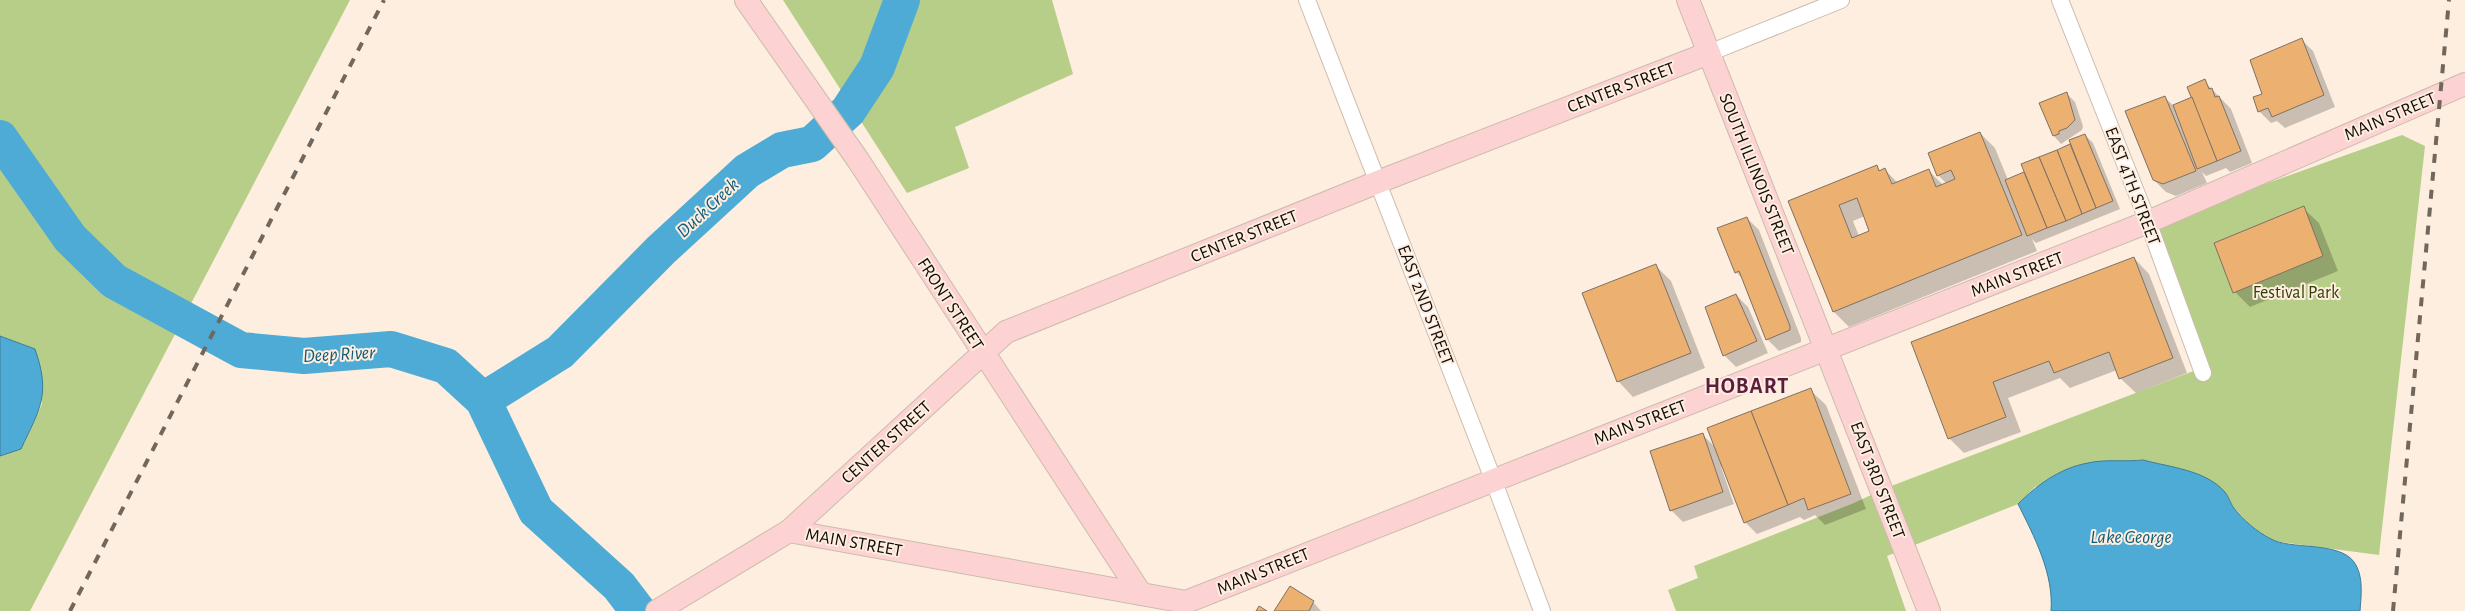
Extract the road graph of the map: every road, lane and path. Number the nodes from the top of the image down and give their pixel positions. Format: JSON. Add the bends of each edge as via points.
{"nodes":[{"id":1,"x":746,"y":0,"type":"edge"},
{"id":2,"x":1307,"y":0,"type":"edge"},
{"id":3,"x":1688,"y":0,"type":"edge"},
{"id":4,"x":1841,"y":0,"type":"edge"},
{"id":5,"x":2060,"y":0,"type":"edge"},
{"id":6,"x":1709,"y":53,"type":"junction"},
{"id":7,"x":2465,"y":84,"type":"edge"},
{"id":8,"x":1378,"y":182,"type":"junction"},
{"id":9,"x":2148,"y":222,"type":"junction"},
{"id":10,"x":1827,"y":348,"type":"junction"},
{"id":11,"x":983,"y":353,"type":"junction"},
{"id":12,"x":2203,"y":373,"type":"dead end"},
{"id":13,"x":1493,"y":479,"type":"junction"},
{"id":14,"x":788,"y":531,"type":"junction"},
{"id":15,"x":1147,"y":602,"type":"edge"},
{"id":16,"x":657,"y":611,"type":"edge"},
{"id":17,"x":1542,"y":611,"type":"edge"},
{"id":18,"x":1929,"y":611,"type":"edge"}],
"edges":[{"from":1,"to":11,"type":"street","name":"FRONT STREET","via":[[858,160]]},
{"from":2,"to":8,"type":"street","name":"EAST 2ND STREET"},
{"from":3,"to":6,"type":"street","name":"SOUTH ILLINOIS STREET"},
{"from":4,"to":6,"type":"street","name":"CENTER STREET"},
{"from":5,"to":9,"type":"street","name":"EAST 4TH STREET"},
{"from":6,"to":8,"type":"street","name":"CENTER STREET"},
{"from":6,"to":10,"type":"street","name":"SOUTH ILLINOIS STREET"},
{"from":7,"to":9,"type":"street","name":"MAIN STREET"},
{"from":8,"to":11,"type":"street","name":"CENTER STREET","via":[[1006,332]]},
{"from":8,"to":13,"type":"street","name":"EAST 2ND STREET"},
{"from":9,"to":10,"type":"street","name":"MAIN STREET"},
{"from":9,"to":12,"type":"street","name":"EAST 4TH STREET"},
{"from":10,"to":13,"type":"street","name":"MAIN STREET"},
{"from":10,"to":18,"type":"street","name":"EAST 3RD STREET"},
{"from":11,"to":14,"type":"street","name":"CENTER STREET"},
{"from":11,"to":15,"type":"street","name":"FRONT STREET"},
{"from":13,"to":15,"type":"street","name":"MAIN STREET","via":[[1186,602]]},
{"from":13,"to":17,"type":"street","name":"EAST 2ND STREET"},
{"from":14,"to":15,"type":"street","name":"MAIN STREET"},
{"from":14,"to":16,"type":"street","name":"CENTER STREET"}]}
